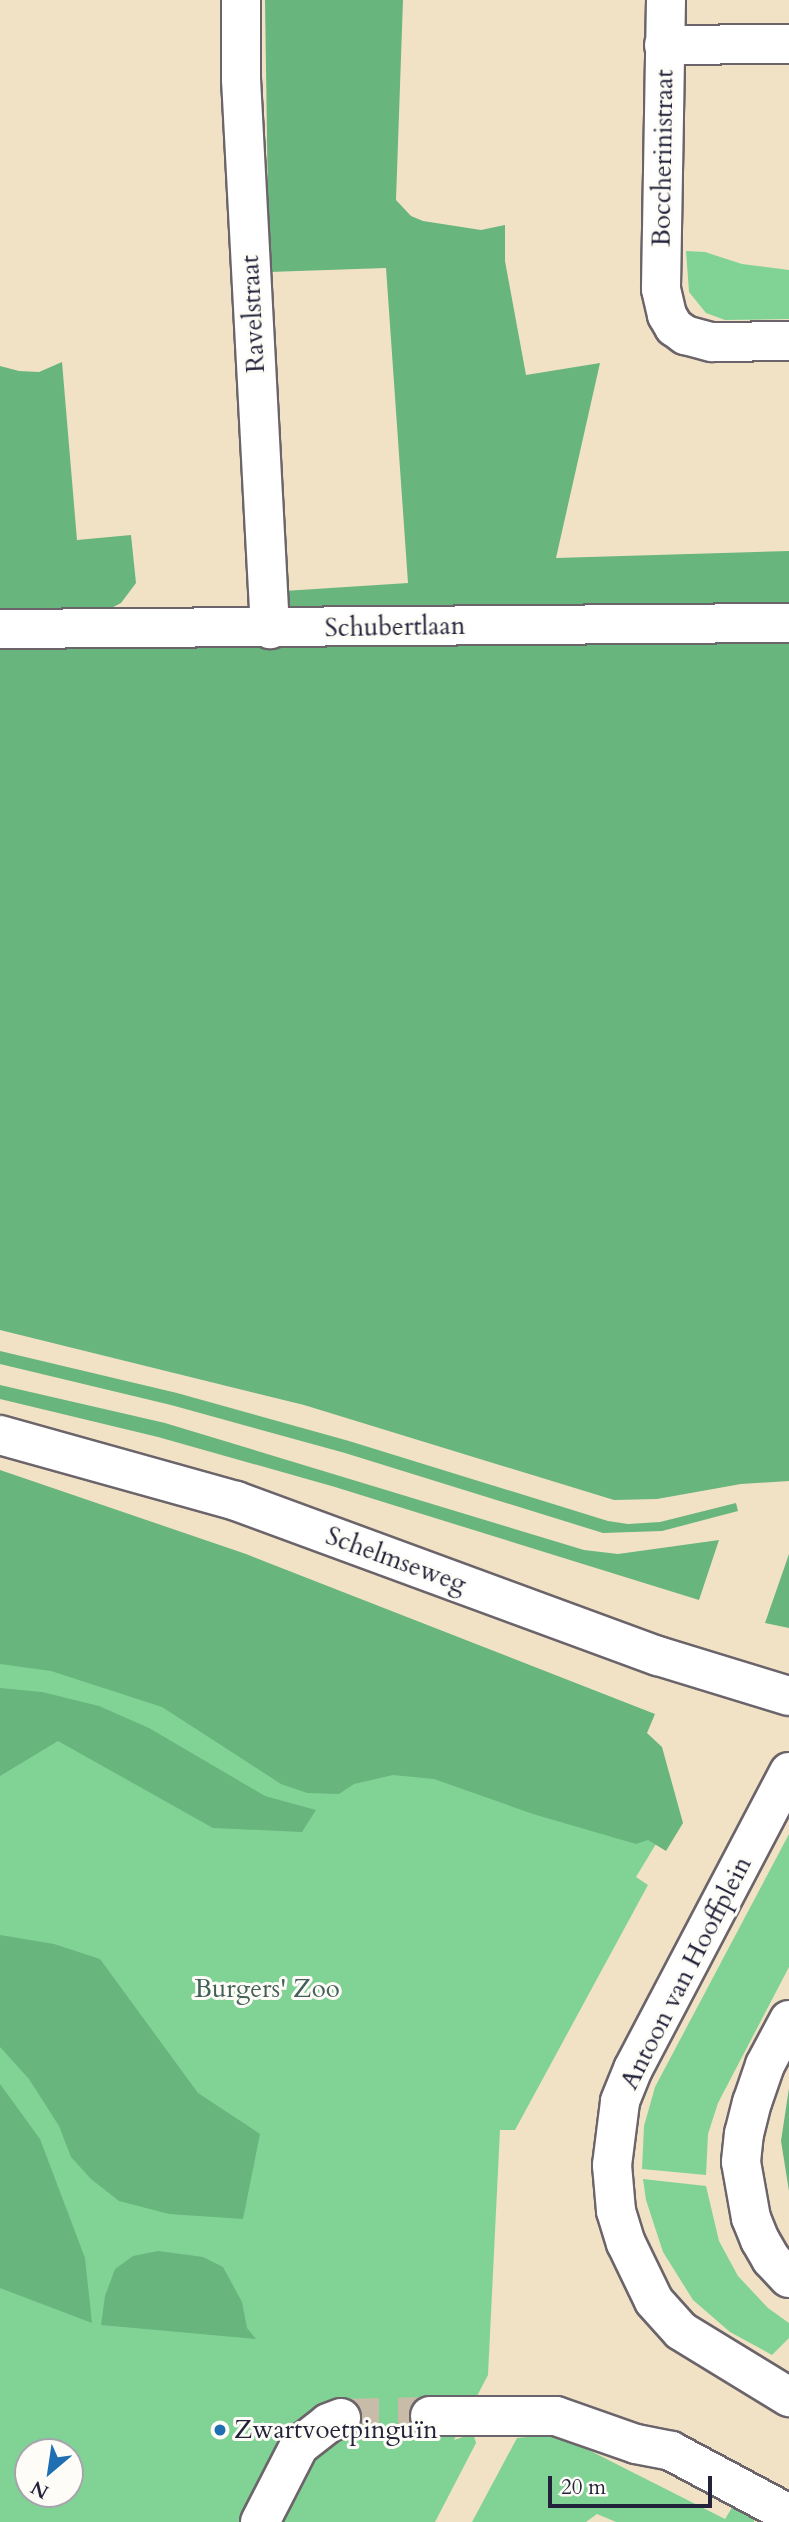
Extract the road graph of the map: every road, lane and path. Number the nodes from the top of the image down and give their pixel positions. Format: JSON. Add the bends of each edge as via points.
{"nodes":[{"id":1,"x":241,"y":0,"type":"edge"},
{"id":2,"x":666,"y":0,"type":"edge"},
{"id":3,"x":789,"y":44,"type":"edge"},
{"id":4,"x":664,"y":45,"type":"junction"},
{"id":5,"x":789,"y":341,"type":"edge"},
{"id":6,"x":789,"y":623,"type":"edge"},
{"id":7,"x":0,"y":629,"type":"edge"},
{"id":8,"x":270,"y":629,"type":"junction"},
{"id":9,"x":0,"y":1435,"type":"edge"},
{"id":10,"x":789,"y":1696,"type":"edge"},
{"id":11,"x":789,"y":1772,"type":"edge"},
{"id":12,"x":789,"y":2020,"type":"edge"},
{"id":13,"x":789,"y":2278,"type":"edge"},
{"id":14,"x":789,"y":2397,"type":"edge"},
{"id":15,"x":429,"y":2416,"type":"tunnel mouth"},
{"id":16,"x":341,"y":2418,"type":"tunnel mouth"},
{"id":17,"x":789,"y":2514,"type":"edge"},
{"id":18,"x":260,"y":2522,"type":"edge"}],
"edges":[{"from":1,"to":8,"type":"street","name":"Ravelstraat","via":[[241,79]]},
{"from":2,"to":4,"type":"street","name":"Boccherinistraat"},
{"from":3,"to":4,"type":"street"},
{"from":4,"to":5,"type":"street","name":"Boccherinistraat","via":[[660,289],[667,316],[685,335],[712,342]]},
{"from":6,"to":8,"type":"street","name":"Schubertlaan"},
{"from":7,"to":8,"type":"street","name":"Schubertlaan"},
{"from":9,"to":10,"type":"street","name":"Schelmseweg","via":[[236,1501],[658,1656]]},
{"from":11,"to":14,"type":"street","name":"Antoon van Hooffplein","via":[[633,2069],[621,2102],[612,2165],[626,2243],[654,2301],[681,2331]]},
{"from":12,"to":13,"type":"street","via":[[752,2102],[741,2162],[751,2218],[771,2259]]},
{"from":15,"to":17,"type":"street","via":[[556,2416],[671,2451]]},
{"from":16,"to":18,"type":"street","via":[[299,2446]]}]}
